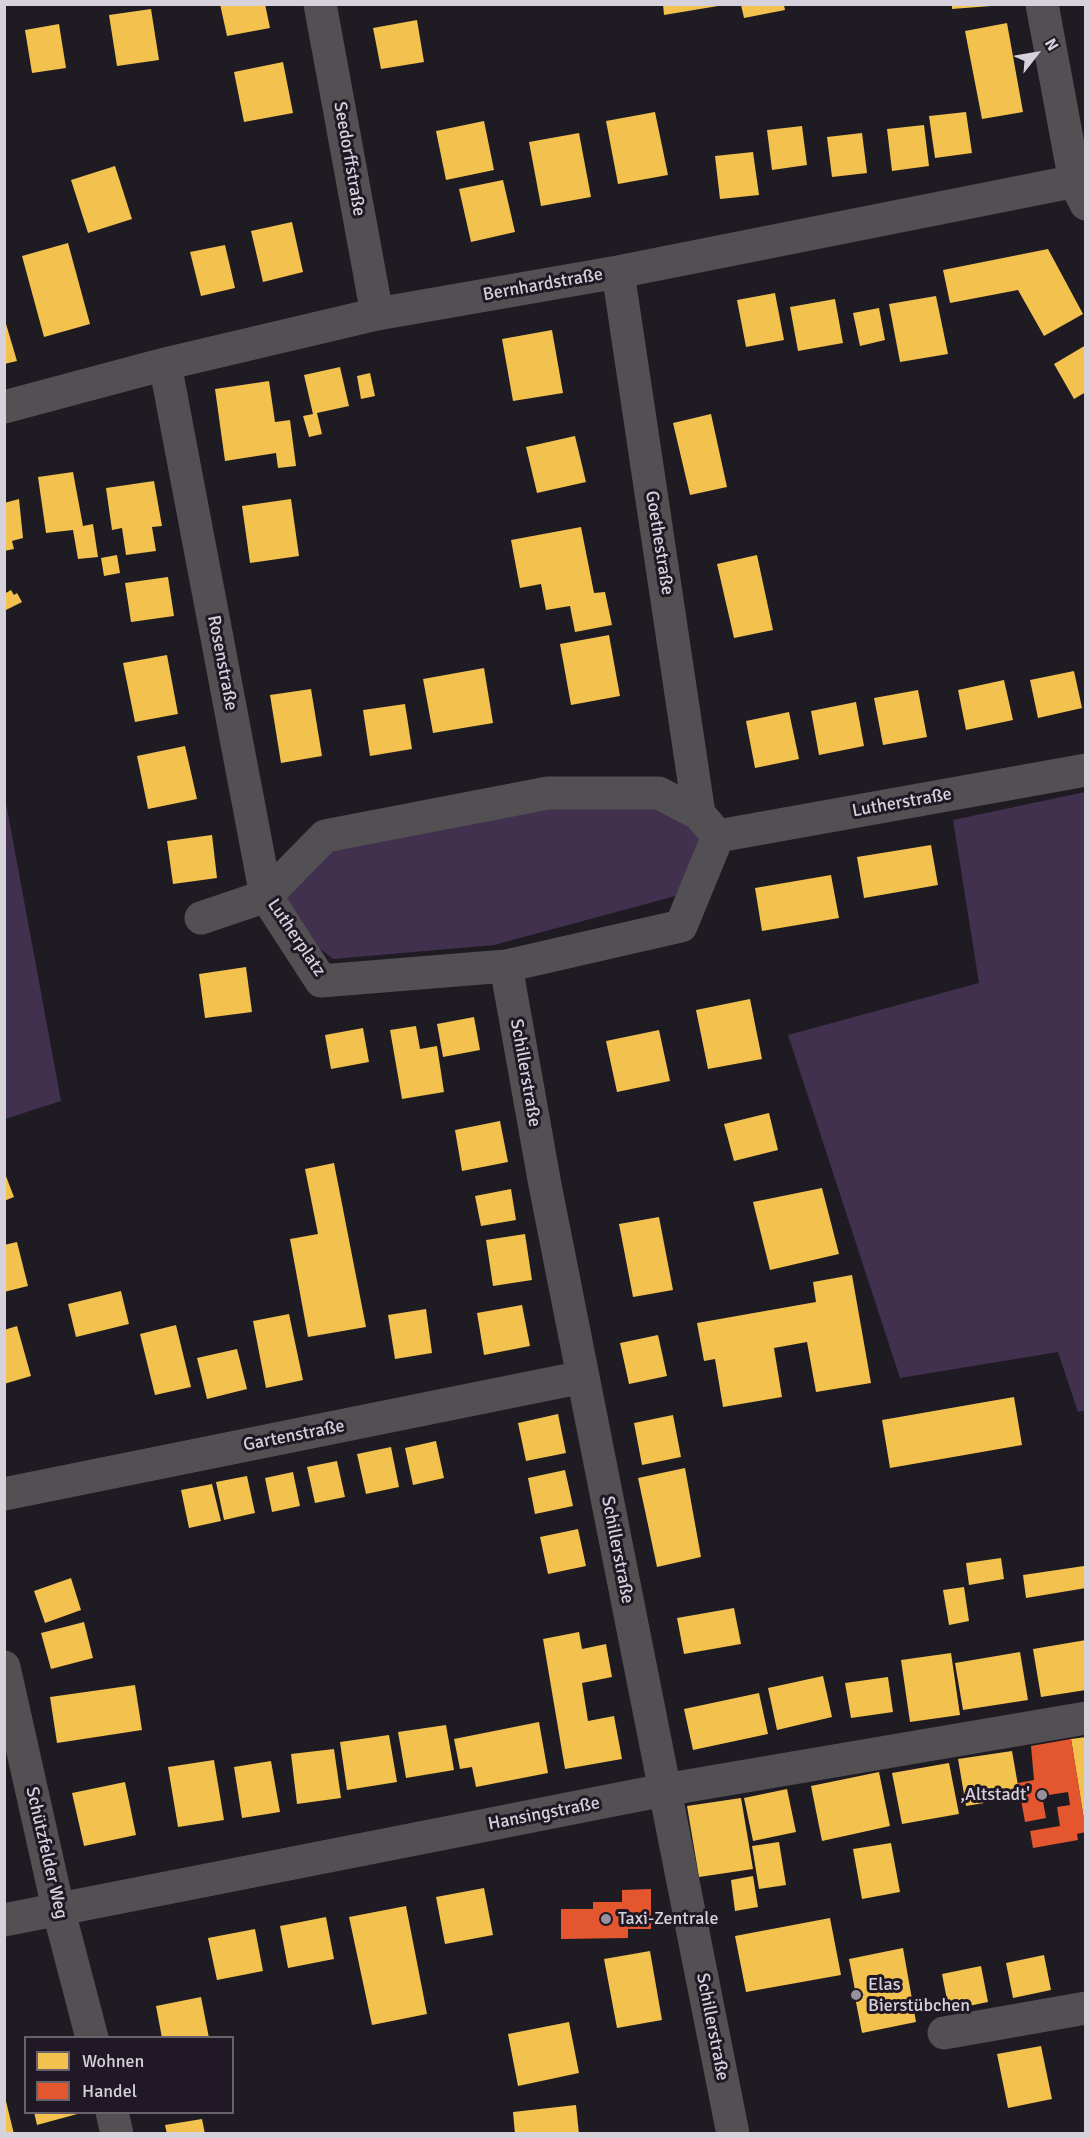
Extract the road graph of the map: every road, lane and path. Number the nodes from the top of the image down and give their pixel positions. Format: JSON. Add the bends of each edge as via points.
{"nodes":[{"id":1,"x":320,"y":4,"type":"edge"},
{"id":2,"x":1042,"y":4,"type":"edge"},
{"id":3,"x":1082,"y":188,"type":"edge"},
{"id":4,"x":618,"y":272,"type":"junction"},
{"id":5,"x":377,"y":314,"type":"junction"},
{"id":6,"x":165,"y":364,"type":"junction"},
{"id":7,"x":4,"y":407,"type":"edge"},
{"id":8,"x":1086,"y":770,"type":"edge"},
{"id":9,"x":709,"y":825,"type":"junction"},
{"id":10,"x":266,"y":896,"type":"junction"},
{"id":11,"x":201,"y":918,"type":"dead end"},
{"id":12,"x":506,"y":966,"type":"junction"},
{"id":13,"x":583,"y":1377,"type":"junction"},
{"id":14,"x":4,"y":1494,"type":"edge"},
{"id":15,"x":4,"y":1667,"type":"edge"},
{"id":16,"x":1086,"y":1718,"type":"edge"},
{"id":17,"x":664,"y":1790,"type":"junction"},
{"id":18,"x":58,"y":1908,"type":"junction"},
{"id":19,"x":4,"y":1920,"type":"edge"},
{"id":20,"x":1086,"y":2008,"type":"edge"},
{"id":21,"x":944,"y":2032,"type":"dead end"},
{"id":22,"x":92,"y":2036,"type":"edge"},
{"id":23,"x":112,"y":2114,"type":"edge"},
{"id":24,"x":117,"y":2133,"type":"edge"},
{"id":25,"x":733,"y":2133,"type":"edge"}],
"edges":[{"from":1,"to":5,"type":"street","name":"Seedorffstraße"},
{"from":2,"to":3,"type":"street"},
{"from":3,"to":4,"type":"street","name":"Bernhardstraße"},
{"from":4,"to":5,"type":"street","name":"Bernhardstraße"},
{"from":4,"to":9,"type":"street","name":"Goethestraße"},
{"from":5,"to":6,"type":"street","name":"Bernhardstraße"},
{"from":6,"to":7,"type":"street","name":"Bernhardstraße"},
{"from":6,"to":10,"type":"street","name":"Rosenstraße"},
{"from":8,"to":9,"type":"street","name":"Lutherstraße"},
{"from":9,"to":10,"type":"street","name":"Lutherplatz","via":[[659,793],[548,793],[325,836]]},
{"from":9,"to":12,"type":"street","name":"Lutherplatz","via":[[681,926]]},
{"from":10,"to":11,"type":"street"},
{"from":10,"to":12,"type":"street","name":"Lutherplatz","via":[[321,981]]},
{"from":12,"to":13,"type":"street","name":"Schillerstraße"},
{"from":13,"to":14,"type":"street","name":"Gartenstraße"},
{"from":13,"to":17,"type":"street","name":"Schillerstraße"},
{"from":15,"to":18,"type":"street","name":"Schützfelder Weg"},
{"from":16,"to":17,"type":"street","name":"Hansingstraße"},
{"from":17,"to":18,"type":"street","name":"Hansingstraße"},
{"from":17,"to":25,"type":"street","name":"Schillerstraße"},
{"from":18,"to":19,"type":"street","name":"Hansingstraße"},
{"from":18,"to":22,"type":"street","name":"Schützfelder Weg"},
{"from":20,"to":21,"type":"street"},
{"from":23,"to":24,"type":"street"}]}
